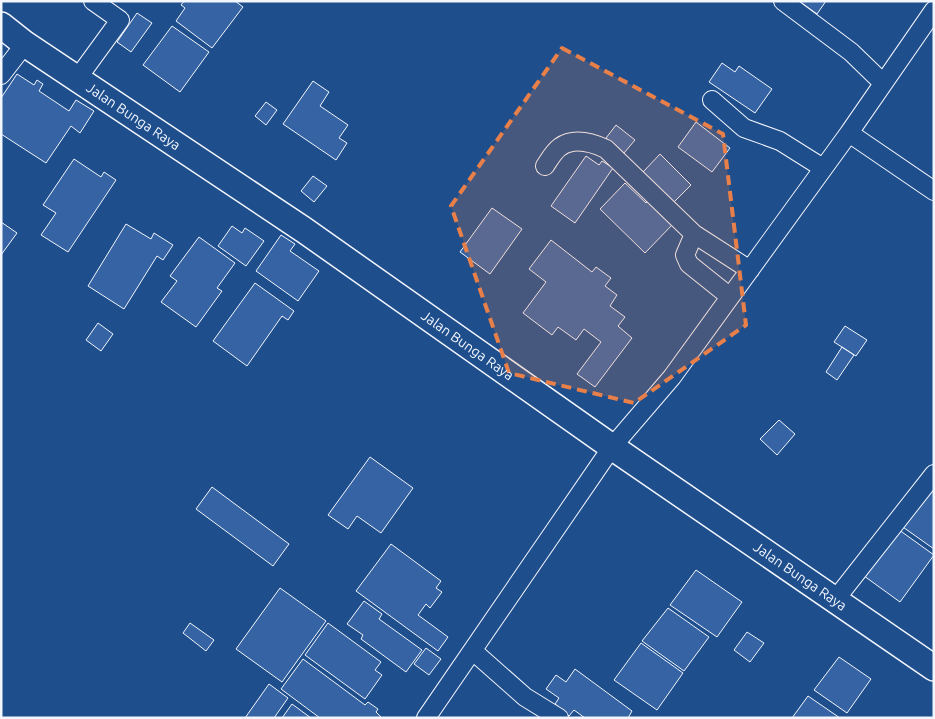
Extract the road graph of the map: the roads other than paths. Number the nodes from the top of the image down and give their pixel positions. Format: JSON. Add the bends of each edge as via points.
{"nodes":[{"id":1,"x":93,"y":1,"type":"edge"},
{"id":2,"x":783,"y":1,"type":"edge"},
{"id":3,"x":934,"y":10,"type":"edge"},
{"id":4,"x":1,"y":26,"type":"edge"},
{"id":5,"x":26,"y":44,"type":"junction"},
{"id":6,"x":1,"y":75,"type":"edge"},
{"id":7,"x":78,"y":79,"type":"junction"},
{"id":8,"x":883,"y":83,"type":"junction"},
{"id":9,"x":712,"y":100,"type":"dead end"},
{"id":10,"x":848,"y":133,"type":"junction"},
{"id":11,"x":545,"y":166,"type":"dead end"},
{"id":12,"x":823,"y":168,"type":"junction"},
{"id":13,"x":934,"y":191,"type":"edge"},
{"id":14,"x":694,"y":234,"type":"junction"},
{"id":15,"x":750,"y":270,"type":"junction"},
{"id":16,"x":730,"y":296,"type":"junction"},
{"id":17,"x":612,"y":447,"type":"junction"},
{"id":18,"x":934,"y":474,"type":"edge"},
{"id":19,"x":835,"y":600,"type":"junction"},
{"id":20,"x":473,"y":651,"type":"junction"},
{"id":21,"x":934,"y":668,"type":"edge"},
{"id":22,"x":426,"y":718,"type":"edge"},
{"id":23,"x":560,"y":718,"type":"edge"}],
"edges":[{"from":1,"to":7,"type":"street","via":[[120,20]]},
{"from":2,"to":8,"type":"street","via":[[851,52]]},
{"from":3,"to":8,"type":"street"},
{"from":4,"to":5,"type":"street","name":"Jalan Bunga Raya"},
{"from":5,"to":6,"type":"street"},
{"from":5,"to":7,"type":"street","name":"Jalan Bunga Raya"},
{"from":7,"to":17,"type":"street","name":"Jalan Bunga Raya","via":[[304,230]]},
{"from":8,"to":10,"type":"street"},
{"from":9,"to":12,"type":"street","via":[[744,128],[780,141]]},
{"from":10,"to":12,"type":"street"},
{"from":10,"to":13,"type":"street"},
{"from":11,"to":14,"type":"street","via":[[561,147],[581,141],[606,149]]},
{"from":12,"to":15,"type":"street"},
{"from":14,"to":15,"type":"street"},
{"from":14,"to":16,"type":"street","via":[[686,255],[689,264]]},
{"from":15,"to":16,"type":"street"},
{"from":16,"to":17,"type":"street","via":[[672,376]]},
{"from":17,"to":19,"type":"street","name":"Jalan Bunga Raya"},
{"from":17,"to":20,"type":"street"},
{"from":18,"to":19,"type":"street"},
{"from":19,"to":21,"type":"street","name":"Jalan Bunga Raya"},
{"from":20,"to":22,"type":"street"},
{"from":20,"to":23,"type":"street","via":[[525,697]]}]}
